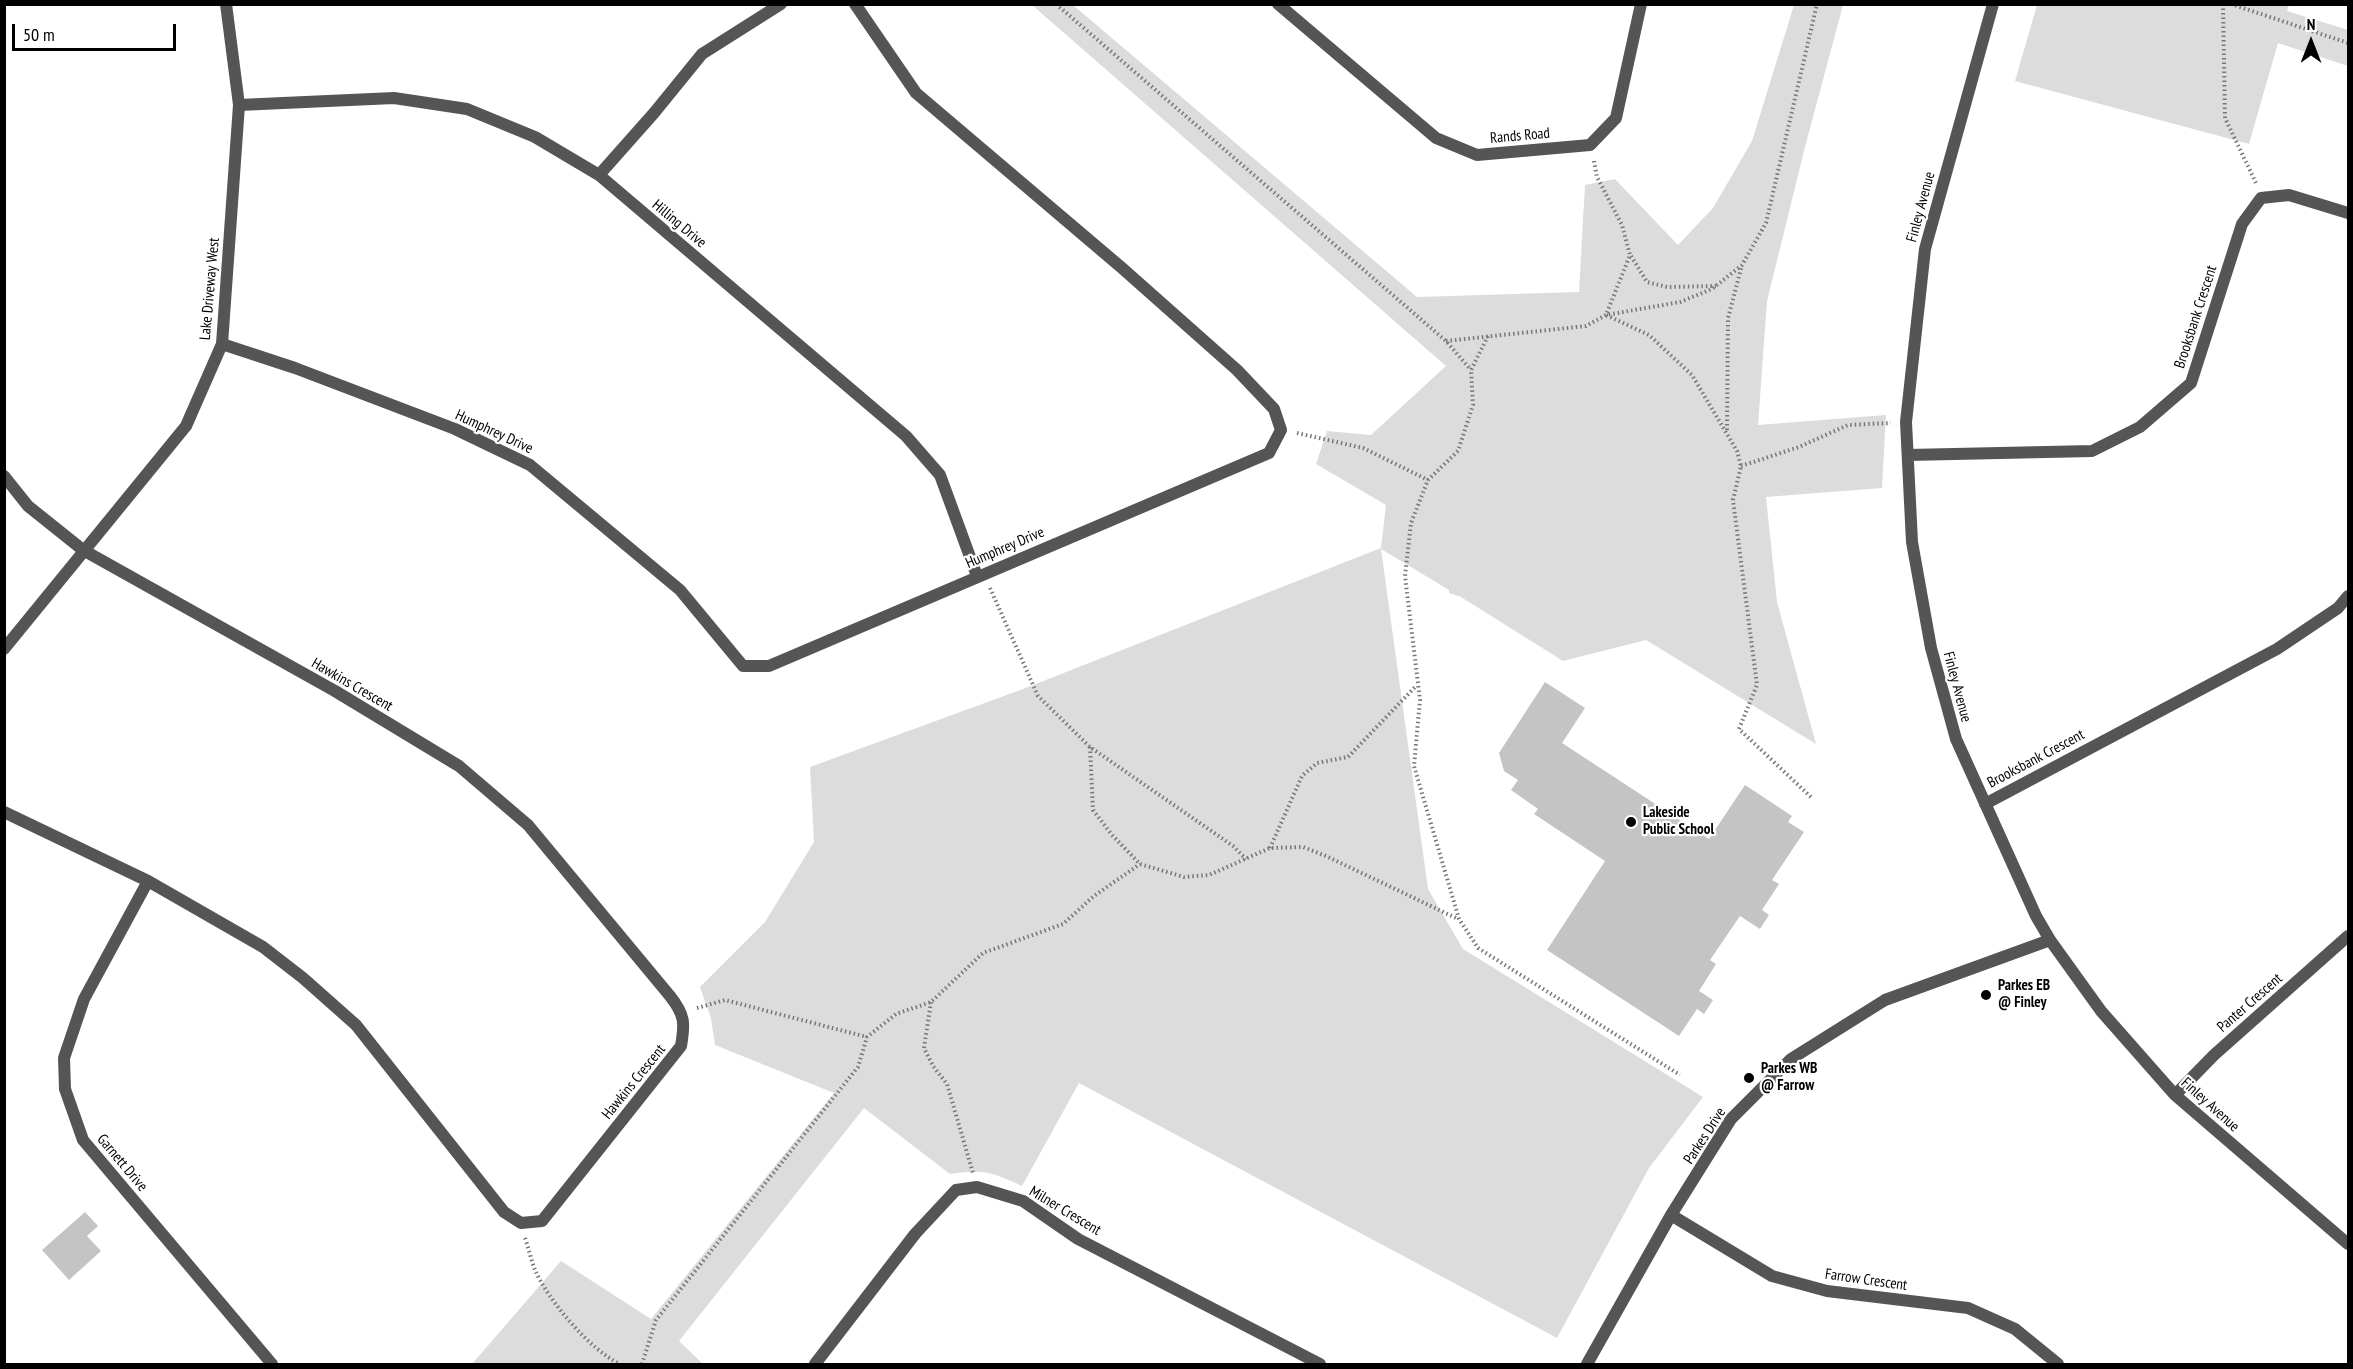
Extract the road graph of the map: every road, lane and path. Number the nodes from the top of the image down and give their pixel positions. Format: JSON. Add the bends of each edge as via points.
{"nodes":[{"id":1,"x":226,"y":4,"type":"edge"},
{"id":2,"x":781,"y":4,"type":"edge"},
{"id":3,"x":855,"y":4,"type":"edge"},
{"id":4,"x":1056,"y":4,"type":"edge"},
{"id":5,"x":1278,"y":4,"type":"edge"},
{"id":6,"x":1641,"y":4,"type":"edge"},
{"id":7,"x":1817,"y":4,"type":"edge"},
{"id":8,"x":1993,"y":4,"type":"edge"},
{"id":9,"x":2223,"y":4,"type":"edge"},
{"id":10,"x":2231,"y":4,"type":"edge"},
{"id":11,"x":2349,"y":43,"type":"edge"},
{"id":12,"x":239,"y":105,"type":"junction"},
{"id":13,"x":1590,"y":145,"type":"junction"},
{"id":14,"x":599,"y":175,"type":"junction"},
{"id":15,"x":2261,"y":198,"type":"junction"},
{"id":16,"x":2349,"y":213,"type":"edge"},
{"id":17,"x":1630,"y":255,"type":"junction"},
{"id":18,"x":1742,"y":265,"type":"junction"},
{"id":19,"x":1716,"y":286,"type":"junction"},
{"id":20,"x":1606,"y":315,"type":"junction"},
{"id":21,"x":1488,"y":336,"type":"junction"},
{"id":22,"x":1446,"y":341,"type":"junction"},
{"id":23,"x":222,"y":344,"type":"junction"},
{"id":24,"x":1471,"y":370,"type":"junction"},
{"id":25,"x":1906,"y":422,"type":"junction"},
{"id":26,"x":1281,"y":430,"type":"junction"},
{"id":27,"x":1726,"y":431,"type":"junction"},
{"id":28,"x":1908,"y":454,"type":"junction"},
{"id":29,"x":1741,"y":466,"type":"junction"},
{"id":30,"x":4,"y":476,"type":"edge"},
{"id":31,"x":1428,"y":480,"type":"junction"},
{"id":32,"x":83,"y":550,"type":"junction"},
{"id":33,"x":980,"y":575,"type":"junction"},
{"id":34,"x":2349,"y":596,"type":"edge"},
{"id":35,"x":4,"y":649,"type":"edge"},
{"id":36,"x":1417,"y":686,"type":"junction"},
{"id":37,"x":1090,"y":747,"type":"junction"},
{"id":38,"x":1812,"y":798,"type":"dead end"},
{"id":39,"x":1985,"y":804,"type":"junction"},
{"id":40,"x":4,"y":813,"type":"edge"},
{"id":41,"x":1270,"y":848,"type":"junction"},
{"id":42,"x":1246,"y":859,"type":"junction"},
{"id":43,"x":1140,"y":864,"type":"junction"},
{"id":44,"x":148,"y":881,"type":"junction"},
{"id":45,"x":1459,"y":919,"type":"junction"},
{"id":46,"x":2349,"y":936,"type":"edge"},
{"id":47,"x":2050,"y":940,"type":"junction"},
{"id":48,"x":931,"y":1002,"type":"junction"},
{"id":49,"x":681,"y":1011,"type":"junction"},
{"id":50,"x":867,"y":1037,"type":"junction"},
{"id":51,"x":1680,"y":1075,"type":"dead end"},
{"id":52,"x":2175,"y":1095,"type":"junction"},
{"id":53,"x":977,"y":1187,"type":"junction"},
{"id":54,"x":1671,"y":1215,"type":"junction"},
{"id":55,"x":521,"y":1223,"type":"junction"},
{"id":56,"x":2349,"y":1244,"type":"edge"},
{"id":57,"x":272,"y":1365,"type":"edge"},
{"id":58,"x":620,"y":1365,"type":"edge"},
{"id":59,"x":642,"y":1365,"type":"edge"},
{"id":60,"x":815,"y":1365,"type":"edge"},
{"id":61,"x":1320,"y":1365,"type":"edge"},
{"id":62,"x":1587,"y":1365,"type":"edge"},
{"id":63,"x":2058,"y":1365,"type":"edge"}],
"edges":[{"from":1,"to":12,"type":"street","name":"Lake Driveway West"},
{"from":2,"to":14,"type":"street","via":[[702,54]]},
{"from":3,"to":26,"type":"street","via":[[916,93],[1237,370],[1274,409]]},
{"from":4,"to":22,"type":"path"},
{"from":5,"to":13,"type":"street","name":"Rands Road","via":[[1436,138],[1477,155]]},
{"from":6,"to":13,"type":"street","via":[[1616,118]]},
{"from":7,"to":18,"type":"path","via":[[1766,223]]},
{"from":8,"to":25,"type":"street","name":"Finley Avenue","via":[[1925,249]]},
{"from":9,"to":15,"type":"path","via":[[2225,118]]},
{"from":10,"to":11,"type":"path"},
{"from":12,"to":14,"type":"street","name":"Hilling Drive","via":[[394,98],[467,109],[535,137]]},
{"from":12,"to":23,"type":"street","name":"Lake Driveway West"},
{"from":13,"to":17,"type":"path","via":[[1597,177],[1622,225]]},
{"from":14,"to":33,"type":"street","name":"Hilling Drive","via":[[906,436],[940,475]]},
{"from":15,"to":16,"type":"street","via":[[2289,195]]},
{"from":15,"to":28,"type":"street","name":"Brooksbank Crescent","via":[[2242,224],[2191,383],[2140,427],[2092,451]]},
{"from":17,"to":19,"type":"path","via":[[1647,282],[1667,287]]},
{"from":17,"to":20,"type":"path"},
{"from":18,"to":19,"type":"path"},
{"from":18,"to":27,"type":"path","via":[[1728,318]]},
{"from":19,"to":20,"type":"path","via":[[1680,302]]},
{"from":20,"to":21,"type":"path","via":[[1586,326]]},
{"from":20,"to":27,"type":"path","via":[[1649,335],[1692,375]]},
{"from":21,"to":22,"type":"path"},
{"from":21,"to":24,"type":"path"},
{"from":22,"to":24,"type":"path"},
{"from":23,"to":32,"type":"street","name":"Lake Driveway West","via":[[186,426]]},
{"from":23,"to":33,"type":"street","name":"Humphrey Drive","via":[[455,429],[530,465],[680,590],[743,666],[769,666]]},
{"from":24,"to":31,"type":"path","via":[[1473,405],[1458,451]]},
{"from":25,"to":28,"type":"street","name":"Finley Avenue"},
{"from":25,"to":29,"type":"path","via":[[1848,425],[1799,447]]},
{"from":26,"to":31,"type":"path","via":[[1363,448]]},
{"from":26,"to":33,"type":"street","name":"Humphrey Drive","via":[[1269,453]]},
{"from":27,"to":29,"type":"path"},
{"from":28,"to":39,"type":"street","name":"Finley Avenue","via":[[1912,542],[1931,648],[1956,739]]},
{"from":29,"to":38,"type":"path","via":[[1732,500],[1757,685],[1739,729]]},
{"from":30,"to":32,"type":"street","name":"Hawkins Crescent","via":[[28,506]]},
{"from":31,"to":36,"type":"path","via":[[1411,523],[1405,576]]},
{"from":32,"to":35,"type":"street","name":"Lake Driveway West"},
{"from":32,"to":49,"type":"street","name":"Hawkins Crescent","via":[[335,691],[459,766],[528,825]]},
{"from":33,"to":37,"type":"path","via":[[1038,696]]},
{"from":34,"to":39,"type":"street","name":"Brooksbank Crescent","via":[[2338,608],[2277,649]]},
{"from":36,"to":41,"type":"path","via":[[1348,757],[1317,763],[1302,776]]},
{"from":36,"to":45,"type":"path","via":[[1420,700],[1414,766]]},
{"from":37,"to":42,"type":"path"},
{"from":37,"to":43,"type":"path","via":[[1093,810]]},
{"from":39,"to":47,"type":"street","name":"Finley Avenue"},
{"from":40,"to":44,"type":"street"},
{"from":41,"to":42,"type":"path"},
{"from":41,"to":45,"type":"path","via":[[1303,847]]},
{"from":42,"to":43,"type":"path","via":[[1209,874],[1184,877]]},
{"from":43,"to":48,"type":"path","via":[[1063,924],[983,953]]},
{"from":44,"to":55,"type":"street","via":[[263,947],[356,1025],[504,1212]]},
{"from":44,"to":57,"type":"street","name":"Garnett Drive","via":[[84,999],[64,1058],[66,1089],[83,1140]]},
{"from":45,"to":51,"type":"path","via":[[1478,948]]},
{"from":46,"to":52,"type":"street","name":"Panter Crescent","via":[[2209,1059]]},
{"from":47,"to":52,"type":"street","name":"Finley Avenue","via":[[2101,1011]]},
{"from":47,"to":54,"type":"street","name":"Parkes Drive","via":[[1885,1000],[1791,1059],[1731,1119]]},
{"from":48,"to":50,"type":"path","via":[[896,1014]]},
{"from":48,"to":53,"type":"path","via":[[924,1048],[947,1084]]},
{"from":49,"to":50,"type":"path","via":[[724,1000]]},
{"from":49,"to":55,"type":"street","name":"Hawkins Crescent","via":[[685,1028],[681,1046],[542,1221]]},
{"from":50,"to":59,"type":"path","via":[[858,1067],[656,1320]]},
{"from":52,"to":56,"type":"street","name":"Finley Avenue"},
{"from":53,"to":60,"type":"street","via":[[956,1190],[915,1234]]},
{"from":53,"to":61,"type":"street","name":"Milner Crescent","via":[[1023,1201],[1078,1239]]},
{"from":54,"to":62,"type":"street","name":"Parkes Drive"},
{"from":54,"to":63,"type":"street","name":"Farrow Crescent","via":[[1772,1276],[1827,1291],[1968,1308],[2014,1329]]},
{"from":55,"to":58,"type":"path","via":[[536,1271],[555,1301],[583,1336]]}]}
